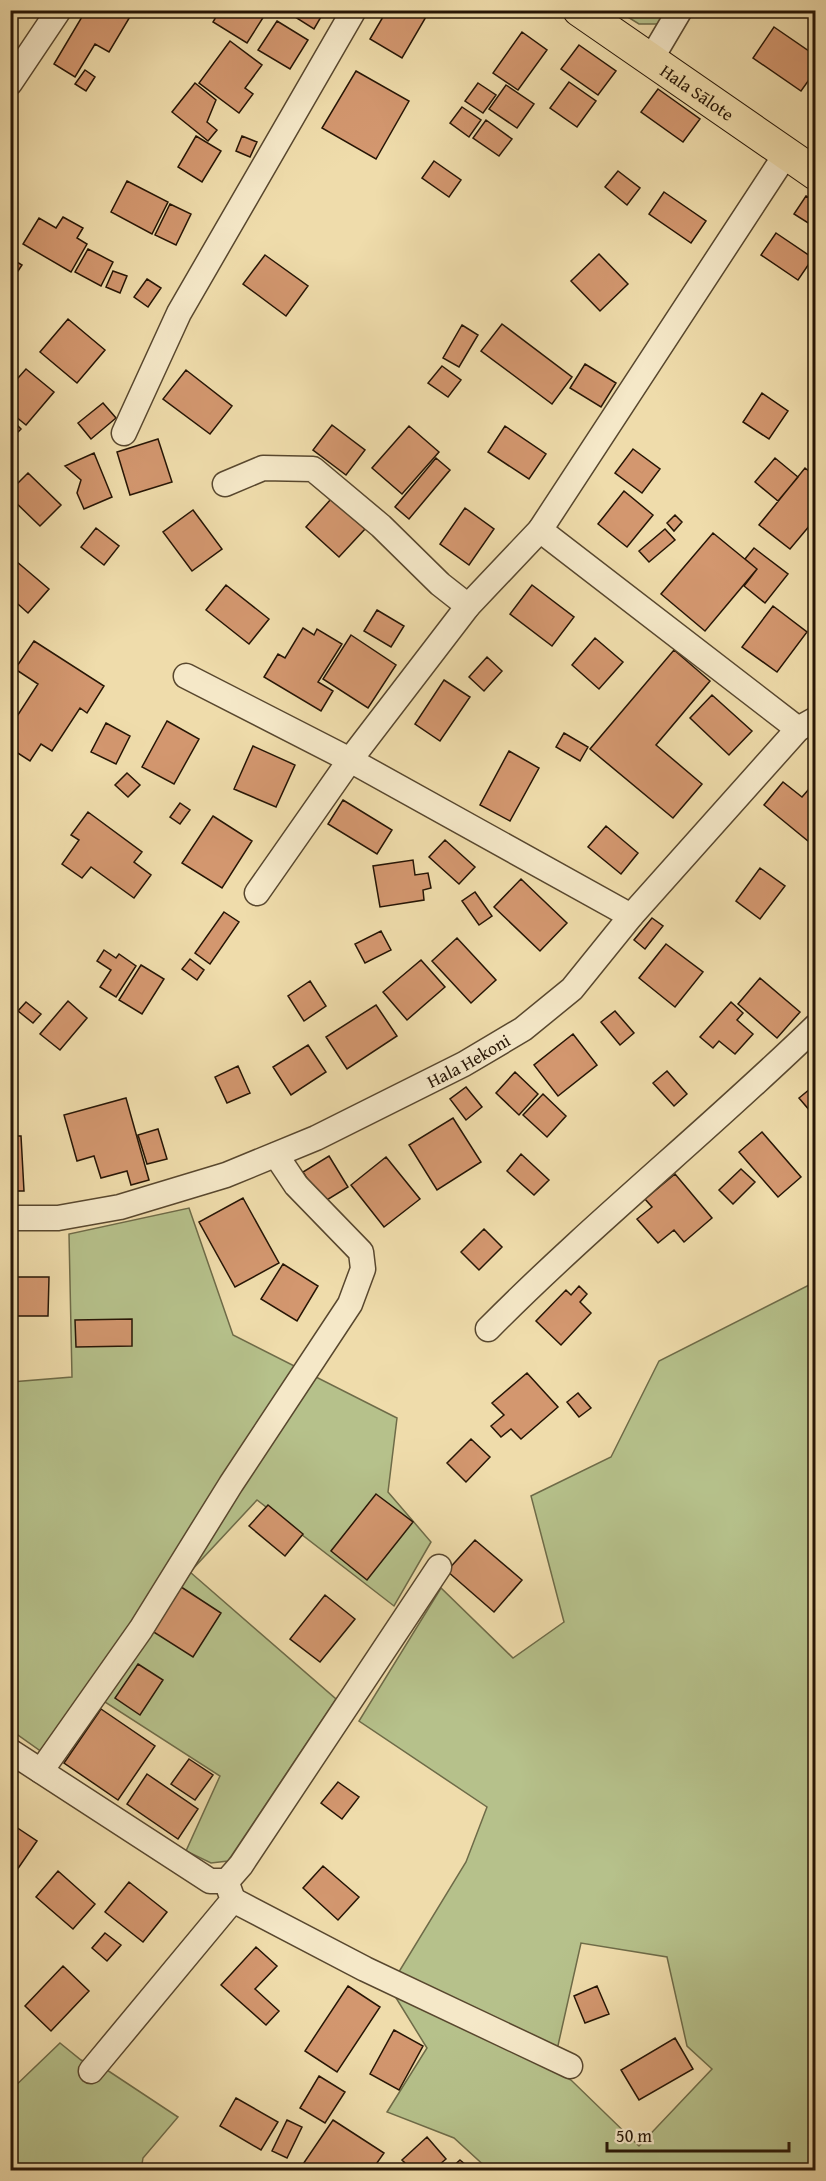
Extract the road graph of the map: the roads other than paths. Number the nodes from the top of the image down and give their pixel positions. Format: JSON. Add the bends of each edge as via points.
{"nodes":[{"id":1,"x":59,"y":10,"type":"edge"},
{"id":2,"x":354,"y":10,"type":"edge"},
{"id":3,"x":579,"y":10,"type":"edge"},
{"id":4,"x":680,"y":10,"type":"edge"},
{"id":5,"x":651,"y":59,"type":"junction"},
{"id":6,"x":10,"y":83,"type":"edge"},
{"id":7,"x":786,"y":154,"type":"junction"},
{"id":8,"x":816,"y":174,"type":"edge"},
{"id":9,"x":123,"y":433,"type":"dead end"},
{"id":10,"x":225,"y":484,"type":"dead end"},
{"id":11,"x":540,"y":530,"type":"junction"},
{"id":12,"x":468,"y":606,"type":"junction"},
{"id":13,"x":186,"y":676,"type":"dead end"},
{"id":14,"x":807,"y":724,"type":"edge"},
{"id":15,"x":350,"y":760,"type":"junction"},
{"id":16,"x":257,"y":893,"type":"dead end"},
{"id":17,"x":631,"y":916,"type":"junction"},
{"id":18,"x":816,"y":1026,"type":"edge"},
{"id":19,"x":276,"y":1155,"type":"junction"},
{"id":20,"x":10,"y":1218,"type":"edge"},
{"id":21,"x":488,"y":1329,"type":"dead end"},
{"id":22,"x":439,"y":1567,"type":"dead end"},
{"id":23,"x":10,"y":1751,"type":"edge"},
{"id":24,"x":41,"y":1771,"type":"junction"},
{"id":25,"x":230,"y":1890,"type":"junction"},
{"id":26,"x":570,"y":2066,"type":"dead end"},
{"id":27,"x":91,"y":2071,"type":"dead end"}],
"edges":[{"from":1,"to":6,"type":"street"},
{"from":2,"to":9,"type":"street","via":[[179,313]]},
{"from":3,"to":5,"type":"main road","name":"Hala Sālote"},
{"from":4,"to":5,"type":"street"},
{"from":5,"to":7,"type":"main road","name":"Hala Sālote"},
{"from":7,"to":8,"type":"main road","name":"Hala Sālote"},
{"from":7,"to":11,"type":"street"},
{"from":10,"to":12,"type":"street","via":[[263,468],[313,469]]},
{"from":11,"to":12,"type":"street"},
{"from":11,"to":14,"type":"street"},
{"from":12,"to":15,"type":"street"},
{"from":13,"to":15,"type":"street"},
{"from":14,"to":17,"type":"street","name":"Hala Hekoni"},
{"from":15,"to":16,"type":"street"},
{"from":15,"to":17,"type":"street"},
{"from":17,"to":19,"type":"street","name":"Hala Hekoni","via":[[572,988],[523,1029],[453,1069]]},
{"from":18,"to":21,"type":"street","via":[[560,1257]]},
{"from":19,"to":20,"type":"street","name":"Hala Hekoni","via":[[226,1175],[120,1207],[58,1218]]},
{"from":19,"to":24,"type":"street","via":[[296,1185],[360,1252],[363,1269],[350,1304],[141,1629]]},
{"from":22,"to":25,"type":"street","via":[[242,1865]]},
{"from":23,"to":24,"type":"street"},
{"from":24,"to":25,"type":"street","via":[[210,1881]]},
{"from":25,"to":26,"type":"street","via":[[365,1969]]},
{"from":25,"to":27,"type":"street"}]}
